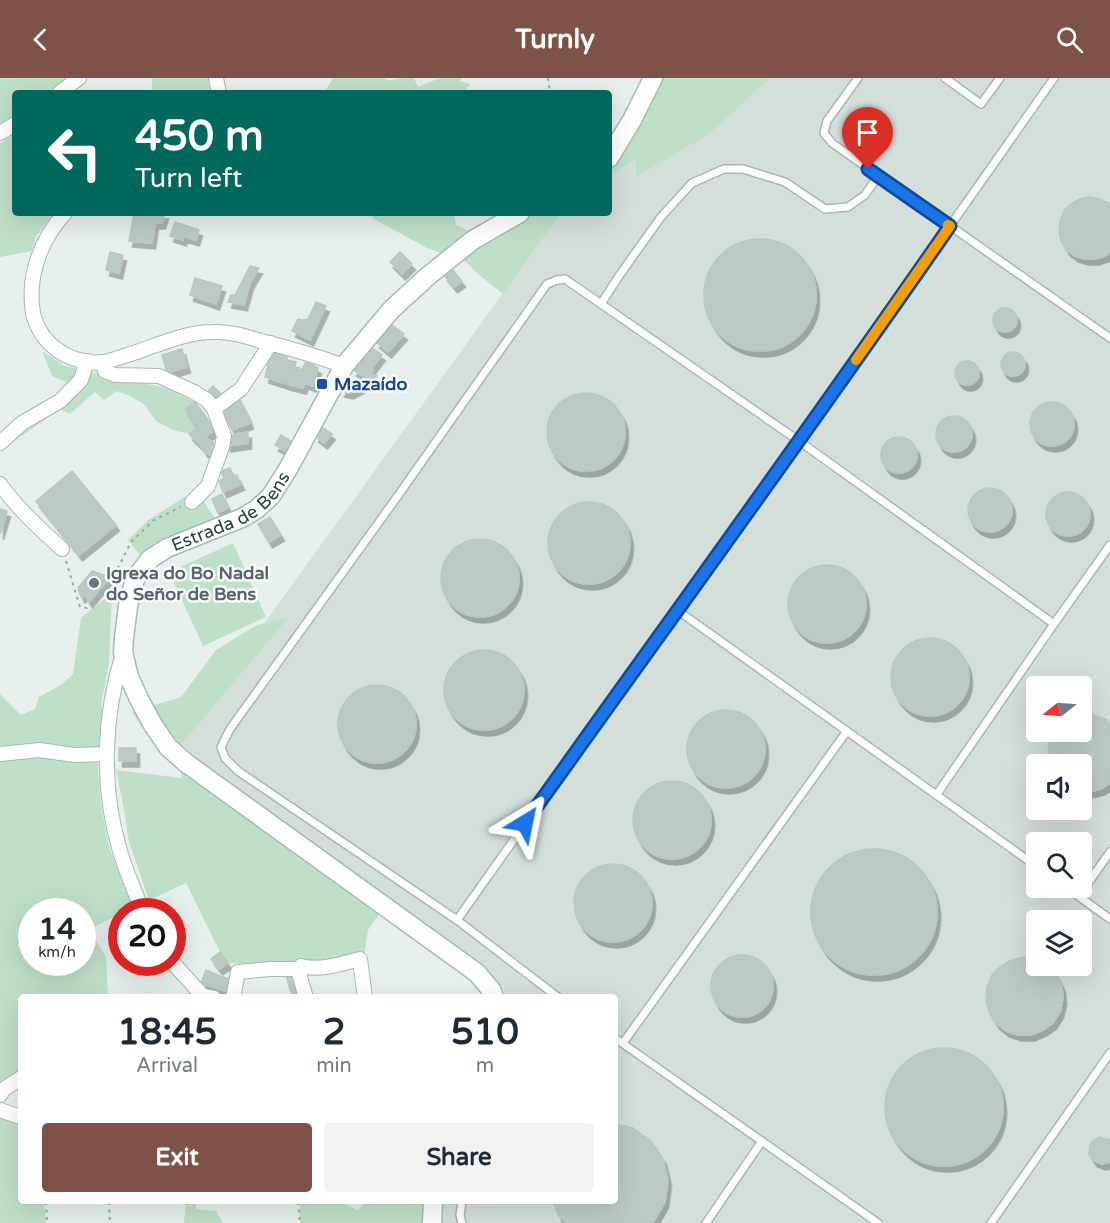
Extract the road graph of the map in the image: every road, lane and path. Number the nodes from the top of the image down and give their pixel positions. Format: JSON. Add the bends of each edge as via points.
{"nodes":[{"id":1,"x":79,"y":78,"type":"edge"},
{"id":2,"x":653,"y":78,"type":"edge"},
{"id":3,"x":858,"y":78,"type":"edge"},
{"id":4,"x":945,"y":78,"type":"edge"},
{"id":5,"x":999,"y":78,"type":"edge"},
{"id":6,"x":1054,"y":78,"type":"edge"},
{"id":7,"x":63,"y":90,"type":"edge"},
{"id":8,"x":612,"y":153,"type":"edge"},
{"id":9,"x":878,"y":176,"type":"junction"},
{"id":10,"x":63,"y":216,"type":"edge"},
{"id":11,"x":515,"y":216,"type":"edge"},
{"id":12,"x":950,"y":226,"type":"junction"},
{"id":13,"x":601,"y":304,"type":"junction"},
{"id":14,"x":1110,"y":338,"type":"edge"},
{"id":15,"x":271,"y":343,"type":"junction"},
{"id":16,"x":87,"y":361,"type":"junction"},
{"id":17,"x":103,"y":362,"type":"junction"},
{"id":18,"x":344,"y":366,"type":"junction"},
{"id":19,"x":214,"y":409,"type":"junction"},
{"id":20,"x":799,"y":441,"type":"junction"},
{"id":21,"x":0,"y":443,"type":"edge"},
{"id":22,"x":0,"y":484,"type":"edge"},
{"id":23,"x":192,"y":502,"type":"dead end"},
{"id":24,"x":1110,"y":545,"type":"edge"},
{"id":25,"x":63,"y":549,"type":"joint"},
{"id":26,"x":116,"y":580,"type":"dead end"},
{"id":27,"x":677,"y":610,"type":"junction"},
{"id":28,"x":1054,"y":624,"type":"junction"},
{"id":29,"x":122,"y":678,"type":"junction"},
{"id":30,"x":139,"y":699,"type":"junction"},
{"id":31,"x":113,"y":700,"type":"junction"},
{"id":32,"x":847,"y":731,"type":"junction"},
{"id":33,"x":0,"y":754,"type":"edge"},
{"id":34,"x":106,"y":754,"type":"junction"},
{"id":35,"x":937,"y":794,"type":"junction"},
{"id":36,"x":1110,"y":852,"type":"edge"},
{"id":37,"x":1026,"y":859,"type":"edge"},
{"id":38,"x":1092,"y":877,"type":"edge"},
{"id":39,"x":137,"y":898,"type":"edge"},
{"id":40,"x":1081,"y":898,"type":"edge"},
{"id":41,"x":1110,"y":919,"type":"edge"},
{"id":42,"x":457,"y":920,"type":"junction"},
{"id":43,"x":298,"y":969,"type":"junction"},
{"id":44,"x":186,"y":976,"type":"edge"},
{"id":45,"x":204,"y":994,"type":"edge"},
{"id":46,"x":234,"y":994,"type":"edge"},
{"id":47,"x":305,"y":994,"type":"edge"},
{"id":48,"x":364,"y":994,"type":"edge"},
{"id":49,"x":488,"y":994,"type":"edge"},
{"id":50,"x":554,"y":994,"type":"edge"},
{"id":51,"x":618,"y":1040,"type":"edge"},
{"id":52,"x":623,"y":1043,"type":"junction"},
{"id":53,"x":1110,"y":1053,"type":"edge"},
{"id":54,"x":18,"y":1080,"type":"edge"},
{"id":55,"x":0,"y":1095,"type":"edge"},
{"id":56,"x":0,"y":1110,"type":"edge"},
{"id":57,"x":18,"y":1116,"type":"edge"},
{"id":58,"x":762,"y":1141,"type":"junction"},
{"id":59,"x":46,"y":1204,"type":"edge"},
{"id":60,"x":109,"y":1204,"type":"edge"},
{"id":61,"x":298,"y":1204,"type":"edge"},
{"id":62,"x":433,"y":1204,"type":"edge"},
{"id":63,"x":462,"y":1204,"type":"edge"},
{"id":64,"x":47,"y":1223,"type":"edge"},
{"id":65,"x":110,"y":1223,"type":"edge"},
{"id":66,"x":300,"y":1223,"type":"edge"},
{"id":67,"x":432,"y":1223,"type":"edge"},
{"id":68,"x":462,"y":1223,"type":"edge"},
{"id":69,"x":705,"y":1223,"type":"edge"},
{"id":70,"x":878,"y":1223,"type":"edge"},
{"id":71,"x":991,"y":1223,"type":"edge"}],
"edges":[{"from":1,"to":7,"type":"street"},
{"from":2,"to":8,"type":"street"},
{"from":3,"to":9,"type":"lane","via":[[827,121],[824,133]]},
{"from":4,"to":5,"type":"lane","via":[[981,104]]},
{"from":6,"to":12,"type":"lane"},
{"from":9,"to":12,"type":"lane"},
{"from":9,"to":13,"type":"lane","via":[[865,195],[848,207],[825,209],[785,182],[743,169],[724,169],[692,183],[661,217]]},
{"from":10,"to":16,"type":"street","via":[[37,260],[32,306],[38,326],[50,344],[74,359]]},
{"from":11,"to":18,"type":"street","name":"Estrada de Bens","via":[[472,240],[428,276],[391,310]]},
{"from":12,"to":14,"type":"lane"},
{"from":12,"to":20,"type":"lane"},
{"from":13,"to":20,"type":"lane"},
{"from":13,"to":42,"type":"lane","via":[[565,279],[547,284],[230,729],[221,747],[225,758],[238,771]]},
{"from":15,"to":17,"type":"street","via":[[229,332],[193,334]]},
{"from":15,"to":18,"type":"street"},
{"from":15,"to":19,"type":"street","via":[[241,389]]},
{"from":16,"to":17,"type":"street"},
{"from":16,"to":21,"type":"street","via":[[81,380],[60,401],[22,423]]},
{"from":17,"to":19,"type":"street","via":[[105,371],[115,375],[159,376],[201,396]]},
{"from":18,"to":29,"type":"street","name":"Estrada de Bens","via":[[271,496],[242,518],[167,548],[150,559],[135,579],[128,606]]},
{"from":19,"to":23,"type":"street","via":[[224,436],[222,447],[208,486]]},
{"from":20,"to":27,"type":"lane"},
{"from":20,"to":28,"type":"lane"},
{"from":22,"to":25,"type":"street"},
{"from":24,"to":28,"type":"lane"},
{"from":25,"to":26,"type":"path","via":[[80,607],[87,608]]},
{"from":27,"to":32,"type":"lane"},
{"from":27,"to":42,"type":"lane"},
{"from":28,"to":35,"type":"lane"},
{"from":29,"to":30,"type":"street","name":"Estrada de Bens"},
{"from":29,"to":31,"type":"street"},
{"from":30,"to":31,"type":"street","via":[[127,696]]},
{"from":30,"to":49,"type":"street","name":"Estrada de Bens","via":[[168,747],[186,763],[477,973]]},
{"from":31,"to":34,"type":"street"},
{"from":32,"to":35,"type":"lane"},
{"from":32,"to":52,"type":"lane"},
{"from":33,"to":34,"type":"street","via":[[39,750]]},
{"from":34,"to":39,"type":"street","via":[[119,851]]},
{"from":35,"to":37,"type":"lane"},
{"from":36,"to":38,"type":"lane"},
{"from":40,"to":41,"type":"lane"},
{"from":42,"to":50,"type":"lane"},
{"from":43,"to":46,"type":"street","via":[[238,972]]},
{"from":43,"to":47,"type":"street"},
{"from":43,"to":48,"type":"street","via":[[327,968],[360,959]]},
{"from":44,"to":45,"type":"street"},
{"from":51,"to":52,"type":"lane"},
{"from":52,"to":58,"type":"lane"},
{"from":53,"to":71,"type":"lane"},
{"from":54,"to":55,"type":"street"},
{"from":56,"to":57,"type":"street"},
{"from":58,"to":69,"type":"lane"},
{"from":58,"to":70,"type":"lane"},
{"from":59,"to":64,"type":"path"},
{"from":60,"to":65,"type":"path"},
{"from":61,"to":66,"type":"path"},
{"from":62,"to":67,"type":"street"},
{"from":63,"to":68,"type":"lane"}]}
